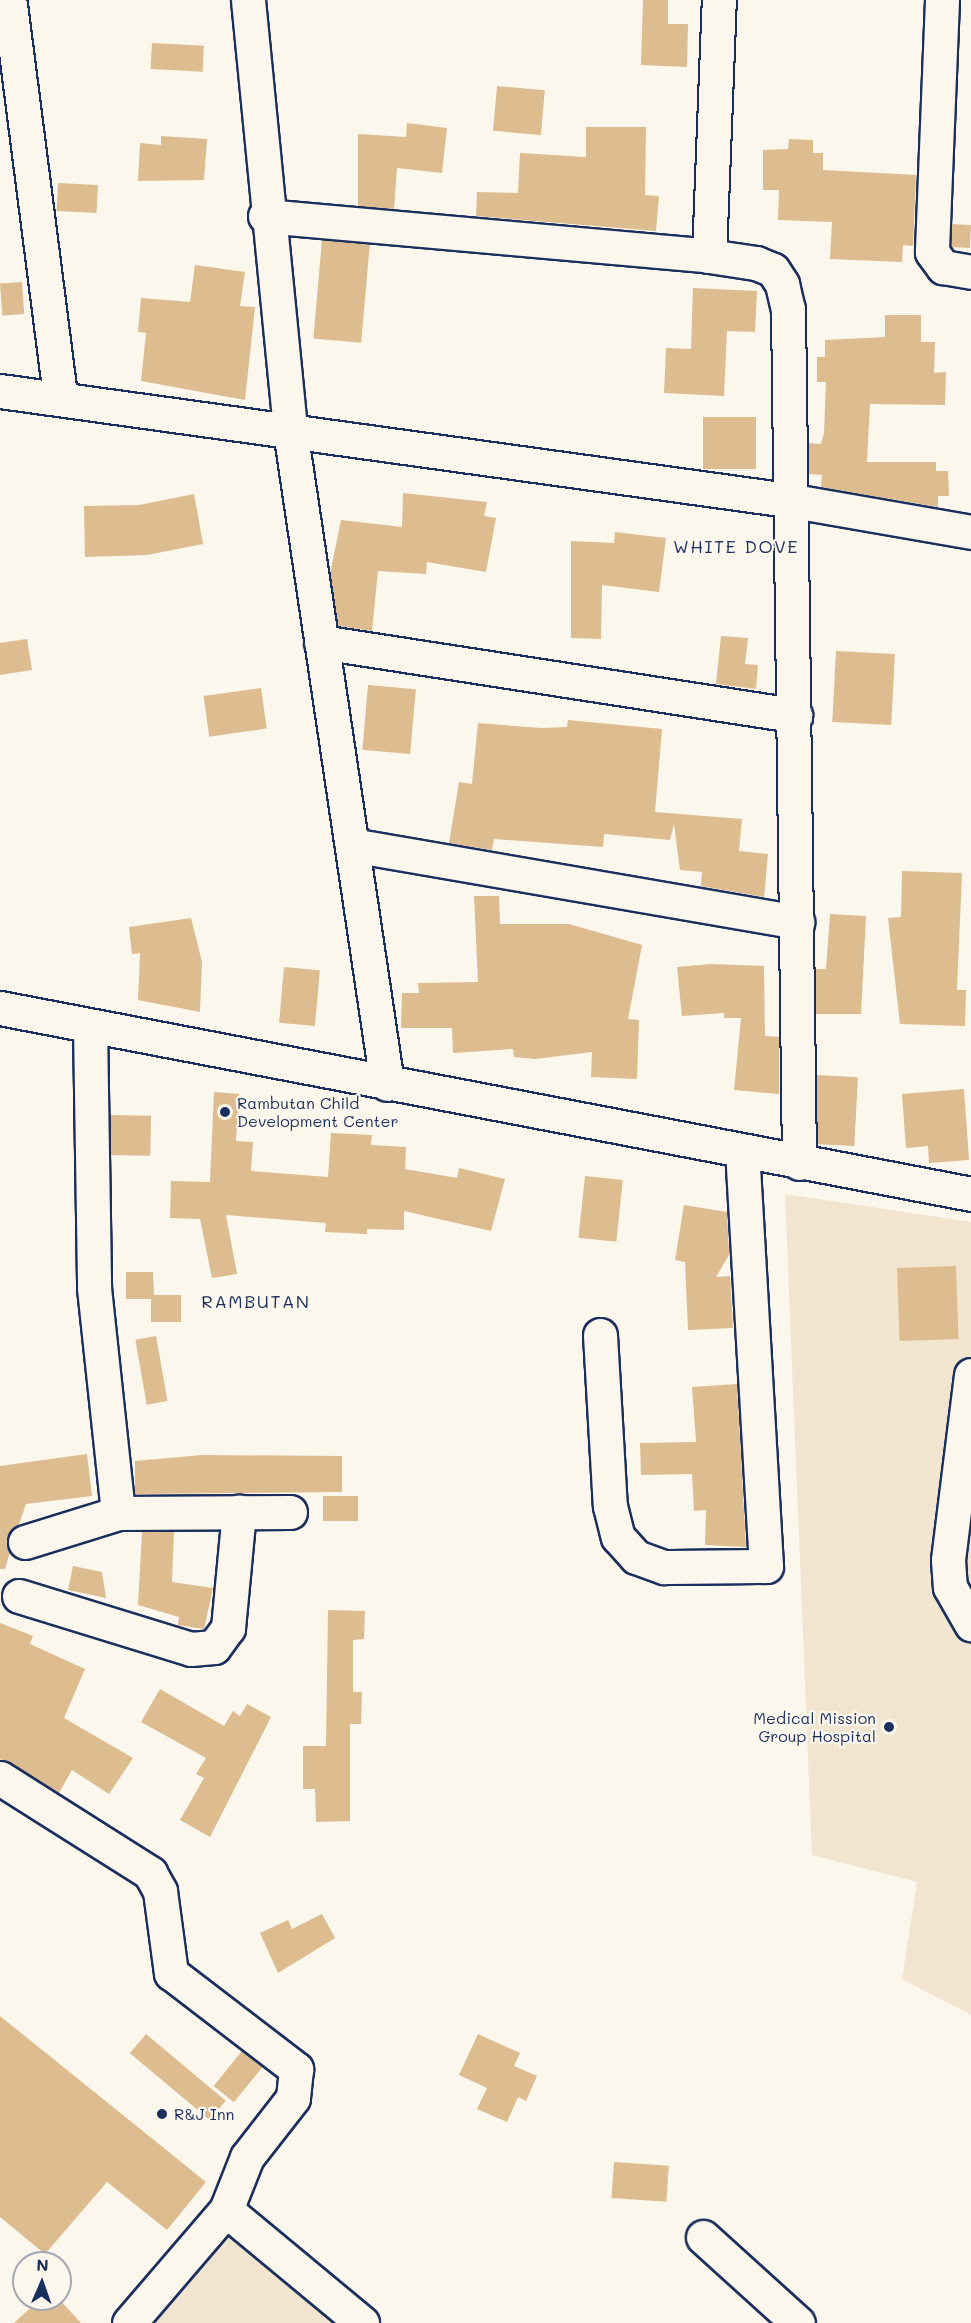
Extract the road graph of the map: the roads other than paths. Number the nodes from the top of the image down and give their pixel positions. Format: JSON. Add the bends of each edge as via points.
{"nodes":[{"id":1,"x":248,"y":0,"type":"edge"},
{"id":2,"x":719,"y":0,"type":"edge"},
{"id":3,"x":942,"y":0,"type":"edge"},
{"id":4,"x":10,"y":5,"type":"dead end"},
{"id":5,"x":265,"y":216,"type":"junction"},
{"id":6,"x":709,"y":256,"type":"junction"},
{"id":7,"x":971,"y":272,"type":"edge"},
{"id":8,"x":0,"y":391,"type":"edge"},
{"id":9,"x":60,"y":398,"type":"junction"},
{"id":10,"x":291,"y":430,"type":"junction"},
{"id":11,"x":788,"y":500,"type":"junction"},
{"id":12,"x":971,"y":532,"type":"edge"},
{"id":13,"x":321,"y":642,"type":"junction"},
{"id":14,"x":795,"y":715,"type":"junction"},
{"id":15,"x":351,"y":845,"type":"junction"},
{"id":16,"x":797,"y":922,"type":"junction"},
{"id":17,"x":0,"y":1008,"type":"edge"},
{"id":18,"x":90,"y":1026,"type":"junction"},
{"id":19,"x":387,"y":1084,"type":"junction"},
{"id":20,"x":742,"y":1152,"type":"junction"},
{"id":21,"x":799,"y":1163,"type":"junction"},
{"id":22,"x":971,"y":1194,"type":"edge"},
{"id":23,"x":600,"y":1335,"type":"dead end"},
{"id":24,"x":971,"y":1375,"type":"edge"},
{"id":25,"x":240,"y":1512,"type":"junction"},
{"id":26,"x":290,"y":1512,"type":"dead end"},
{"id":27,"x":118,"y":1513,"type":"junction"},
{"id":28,"x":25,"y":1542,"type":"dead end"},
{"id":29,"x":19,"y":1596,"type":"dead end"},
{"id":30,"x":971,"y":1624,"type":"edge"},
{"id":31,"x":0,"y":1778,"type":"edge"},
{"id":32,"x":226,"y":2210,"type":"junction"},
{"id":33,"x":703,"y":2237,"type":"dead end"},
{"id":34,"x":129,"y":2323,"type":"edge"},
{"id":35,"x":362,"y":2323,"type":"edge"},
{"id":36,"x":798,"y":2323,"type":"edge"}],
"edges":[{"from":1,"to":5,"type":"street"},
{"from":2,"to":6,"type":"street"},
{"from":3,"to":7,"type":"street","via":[[932,252],[943,267]]},
{"from":4,"to":9,"type":"street"},
{"from":5,"to":6,"type":"street"},
{"from":5,"to":10,"type":"street"},
{"from":6,"to":11,"type":"street","via":[[756,263],[773,270],[782,284],[788,309]]},
{"from":8,"to":9,"type":"street"},
{"from":9,"to":10,"type":"street"},
{"from":10,"to":11,"type":"street"},
{"from":10,"to":13,"type":"street"},
{"from":11,"to":12,"type":"street"},
{"from":11,"to":14,"type":"street"},
{"from":13,"to":14,"type":"street"},
{"from":13,"to":15,"type":"street"},
{"from":14,"to":16,"type":"street"},
{"from":15,"to":16,"type":"street"},
{"from":15,"to":19,"type":"street"},
{"from":16,"to":21,"type":"street"},
{"from":17,"to":18,"type":"street"},
{"from":18,"to":19,"type":"street"},
{"from":18,"to":27,"type":"street","via":[[94,1288]]},
{"from":19,"to":20,"type":"street"},
{"from":20,"to":21,"type":"street"},
{"from":20,"to":23,"type":"street","via":[[766,1566],[664,1567],[636,1557],[618,1537],[610,1506]]},
{"from":21,"to":22,"type":"street"},
{"from":24,"to":30,"type":"street","via":[[948,1560],[950,1587]]},
{"from":25,"to":26,"type":"street"},
{"from":25,"to":27,"type":"street"},
{"from":25,"to":29,"type":"street","via":[[228,1628],[214,1647],[191,1648]]},
{"from":27,"to":28,"type":"street"},
{"from":31,"to":32,"type":"street","via":[[150,1873],[160,1892],[165,1954],[171,1973],[296,2069],[299,2077],[293,2098],[247,2157]]},
{"from":32,"to":34,"type":"street"},
{"from":32,"to":35,"type":"street"},
{"from":33,"to":36,"type":"street"}]}
